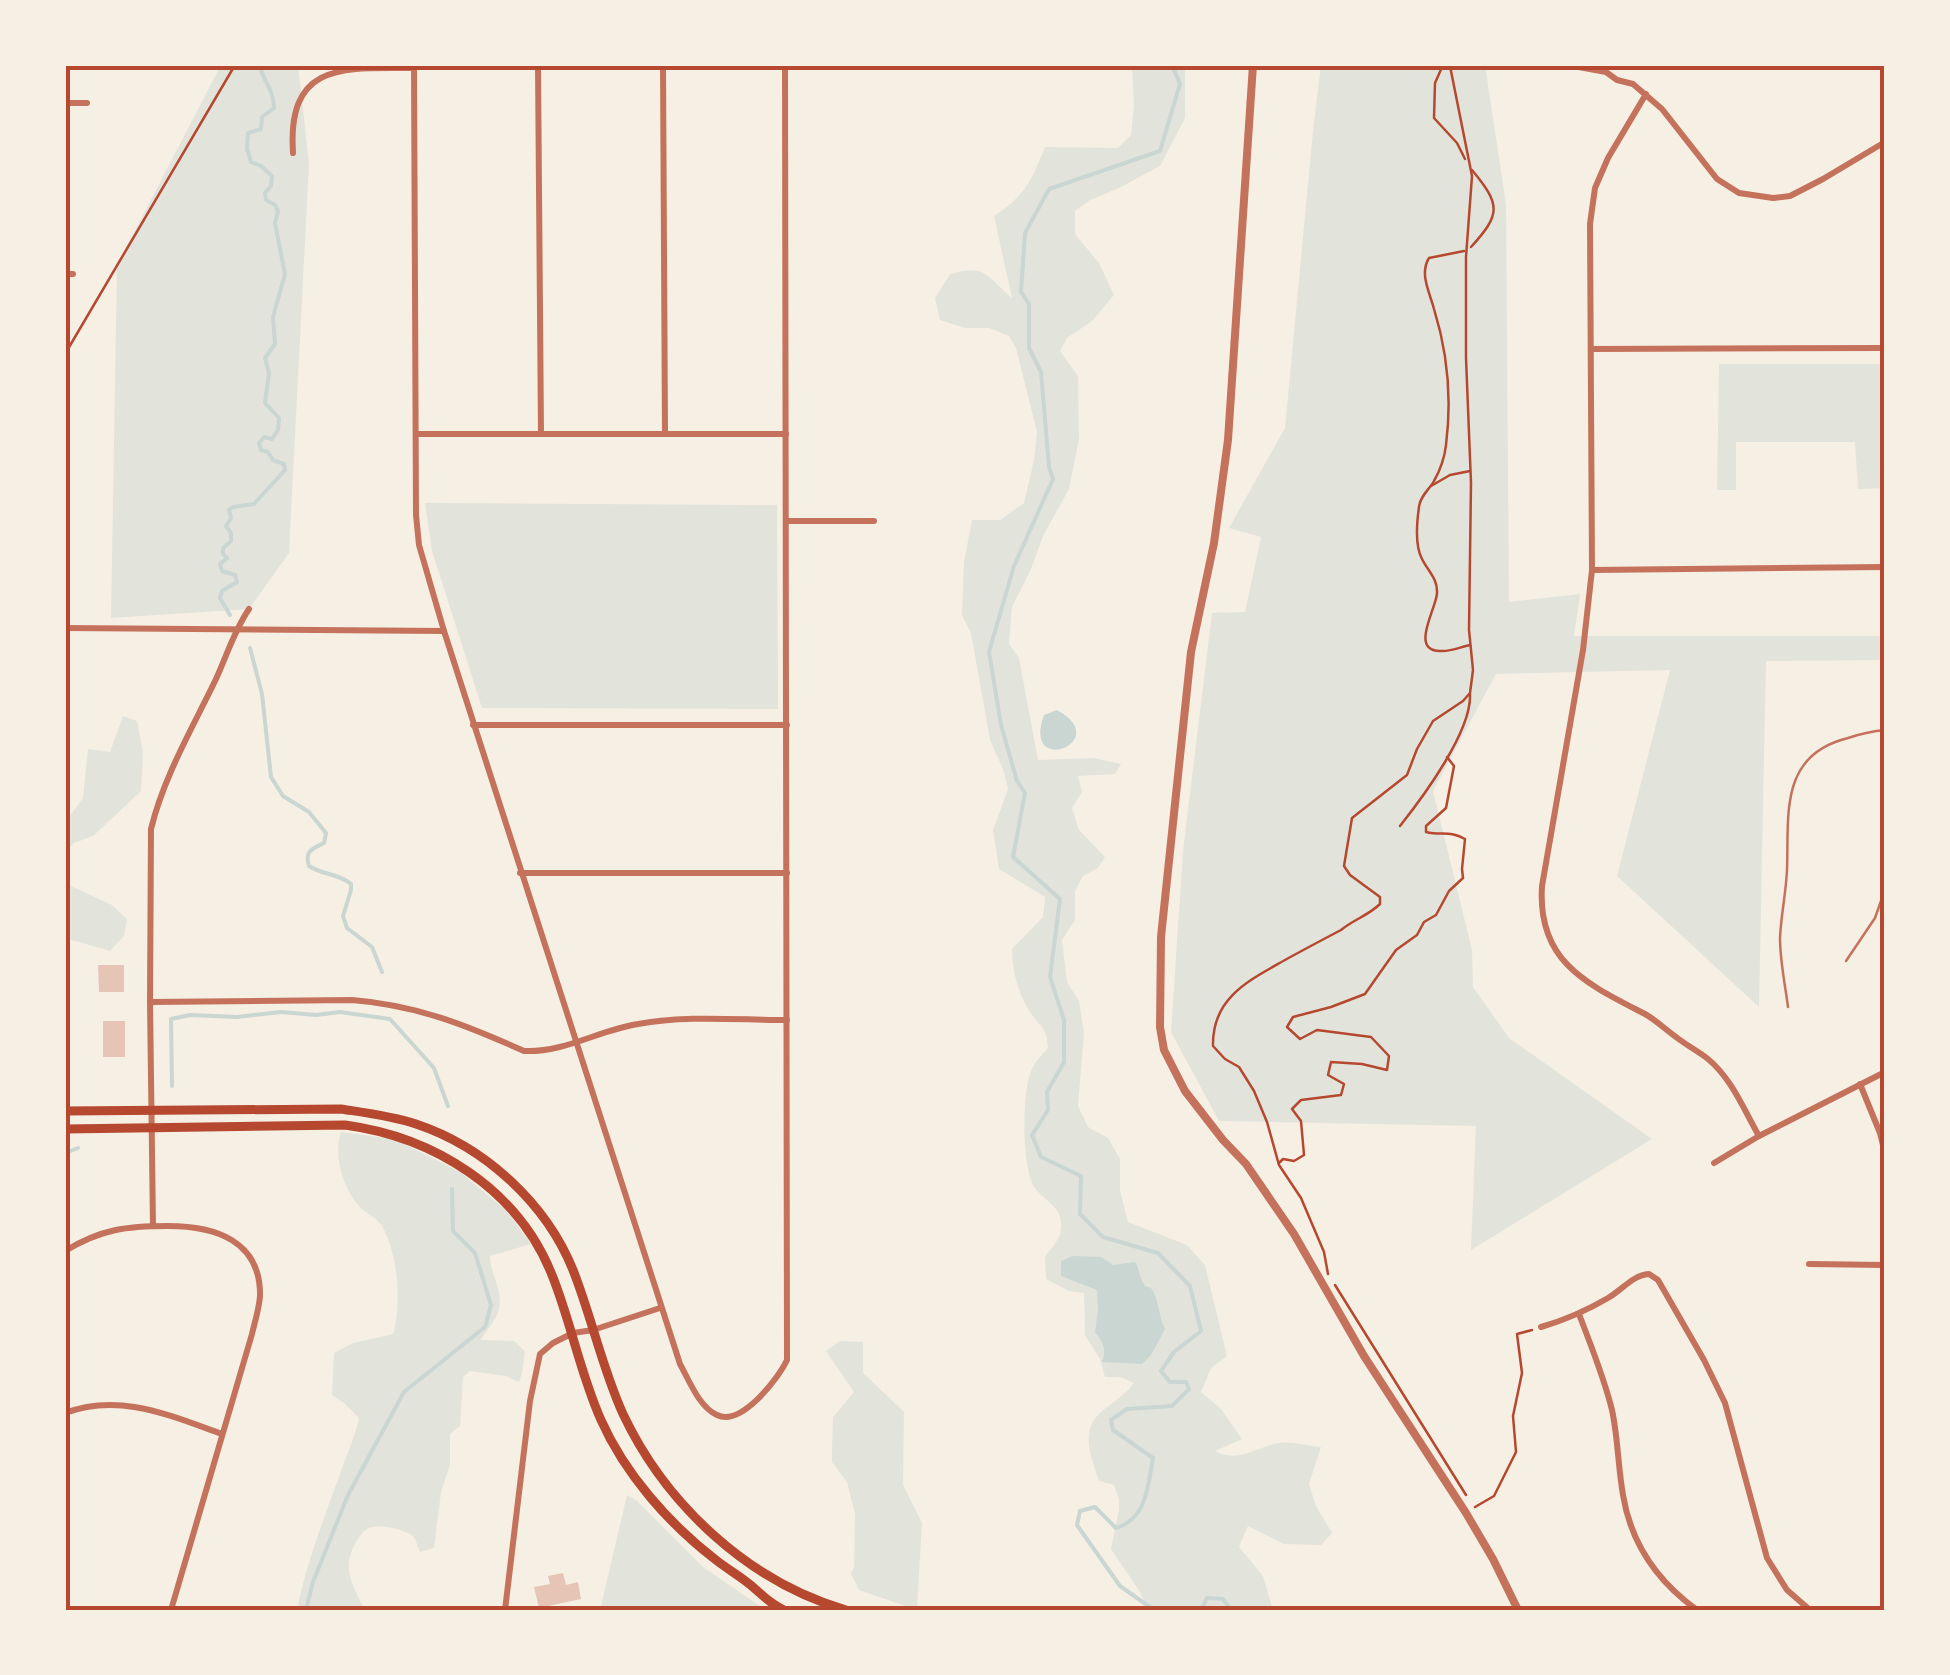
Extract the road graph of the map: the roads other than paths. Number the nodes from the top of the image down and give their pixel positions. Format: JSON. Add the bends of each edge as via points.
{"nodes":[{"id":1,"x":538,"y":65,"type":"edge"},
{"id":2,"x":662,"y":65,"type":"edge"},
{"id":3,"x":785,"y":65,"type":"edge"},
{"id":4,"x":1252,"y":65,"type":"edge"},
{"id":5,"x":1568,"y":65,"type":"edge"},
{"id":6,"x":414,"y":67,"type":"edge"},
{"id":7,"x":1646,"y":94,"type":"junction"},
{"id":8,"x":65,"y":104,"type":"edge"},
{"id":9,"x":87,"y":104,"type":"dead end"},
{"id":10,"x":1885,"y":142,"type":"edge"},
{"id":11,"x":293,"y":153,"type":"dead end"},
{"id":12,"x":1885,"y":348,"type":"edge"},
{"id":13,"x":1591,"y":349,"type":"junction"},
{"id":14,"x":416,"y":434,"type":"junction"},
{"id":15,"x":541,"y":434,"type":"junction"},
{"id":16,"x":664,"y":434,"type":"junction"},
{"id":17,"x":786,"y":434,"type":"junction"},
{"id":18,"x":786,"y":521,"type":"junction"},
{"id":19,"x":874,"y":521,"type":"dead end"},
{"id":20,"x":1885,"y":567,"type":"edge"},
{"id":21,"x":1592,"y":570,"type":"junction"},
{"id":22,"x":249,"y":609,"type":"dead end"},
{"id":23,"x":65,"y":628,"type":"edge"},
{"id":24,"x":235,"y":630,"type":"junction"},
{"id":25,"x":444,"y":631,"type":"junction"},
{"id":26,"x":787,"y":725,"type":"junction"},
{"id":27,"x":474,"y":726,"type":"junction"},
{"id":28,"x":1885,"y":730,"type":"edge"},
{"id":29,"x":1885,"y":829,"type":"edge"},
{"id":30,"x":520,"y":873,"type":"junction"},
{"id":31,"x":787,"y":873,"type":"junction"},
{"id":32,"x":1846,"y":961,"type":"dead end"},
{"id":33,"x":150,"y":1002,"type":"junction"},
{"id":34,"x":1788,"y":1007,"type":"dead end"},
{"id":35,"x":788,"y":1020,"type":"junction"},
{"id":36,"x":576,"y":1042,"type":"junction"},
{"id":37,"x":1885,"y":1072,"type":"edge"},
{"id":38,"x":1860,"y":1084,"type":"junction"},
{"id":39,"x":152,"y":1110,"type":"junction"},
{"id":40,"x":65,"y":1111,"type":"edge"},
{"id":41,"x":152,"y":1128,"type":"junction"},
{"id":42,"x":65,"y":1129,"type":"edge"},
{"id":43,"x":1759,"y":1136,"type":"junction"},
{"id":44,"x":1885,"y":1152,"type":"edge"},
{"id":45,"x":1714,"y":1163,"type":"dead end"},
{"id":46,"x":153,"y":1226,"type":"junction"},
{"id":47,"x":65,"y":1251,"type":"edge"},
{"id":48,"x":1809,"y":1264,"type":"dead end"},
{"id":49,"x":1885,"y":1265,"type":"edge"},
{"id":50,"x":660,"y":1308,"type":"junction"},
{"id":51,"x":1579,"y":1314,"type":"junction"},
{"id":52,"x":1541,"y":1327,"type":"road end"},
{"id":53,"x":593,"y":1330,"type":"junction"},
{"id":54,"x":573,"y":1334,"type":"junction"},
{"id":55,"x":65,"y":1413,"type":"edge"},
{"id":56,"x":222,"y":1434,"type":"junction"},
{"id":57,"x":171,"y":1610,"type":"edge"},
{"id":58,"x":506,"y":1610,"type":"edge"},
{"id":59,"x":784,"y":1610,"type":"edge"},
{"id":60,"x":846,"y":1610,"type":"edge"},
{"id":61,"x":1518,"y":1610,"type":"edge"},
{"id":62,"x":1696,"y":1610,"type":"edge"},
{"id":63,"x":1810,"y":1610,"type":"edge"}],
"edges":[{"from":1,"to":15,"type":"street"},
{"from":2,"to":16,"type":"street"},
{"from":3,"to":17,"type":"street"},
{"from":4,"to":61,"type":"street","via":[[1228,440],[1191,652],[1161,937],[1160,1027],[1185,1090],[1280,1214],[1494,1558]]},
{"from":5,"to":7,"type":"street","via":[[1606,72]]},
{"from":6,"to":11,"type":"street","via":[[348,68],[322,76],[302,94]]},
{"from":6,"to":14,"type":"street"},
{"from":7,"to":10,"type":"street","via":[[1717,179],[1738,193],[1790,196]]},
{"from":7,"to":13,"type":"street","via":[[1595,188]]},
{"from":8,"to":9,"type":"street"},
{"from":12,"to":13,"type":"street"},
{"from":13,"to":21,"type":"street"},
{"from":14,"to":15,"type":"street"},
{"from":14,"to":25,"type":"street","via":[[419,544]]},
{"from":15,"to":16,"type":"street"},
{"from":16,"to":17,"type":"street"},
{"from":17,"to":18,"type":"street"},
{"from":18,"to":19,"type":"street"},
{"from":18,"to":26,"type":"street"},
{"from":20,"to":21,"type":"street"},
{"from":21,"to":43,"type":"street","via":[[1542,886],[1544,924],[1558,956],[1582,980],[1650,1016],[1710,1061]]},
{"from":22,"to":24,"type":"street"},
{"from":23,"to":24,"type":"street"},
{"from":24,"to":25,"type":"street"},
{"from":24,"to":33,"type":"street","via":[[151,829]]},
{"from":25,"to":27,"type":"street"},
{"from":26,"to":27,"type":"street"},
{"from":26,"to":31,"type":"street"},
{"from":27,"to":30,"type":"street"},
{"from":28,"to":34,"type":"lane","via":[[1819,750],[1793,784],[1780,936]]},
{"from":29,"to":32,"type":"lane","via":[[1882,898]]},
{"from":30,"to":31,"type":"street"},
{"from":30,"to":36,"type":"street"},
{"from":31,"to":35,"type":"street"},
{"from":33,"to":36,"type":"street","via":[[378,1002],[443,1017],[524,1050]]},
{"from":33,"to":39,"type":"street"},
{"from":35,"to":36,"type":"street","via":[[657,1021]]},
{"from":35,"to":50,"type":"street","via":[[786,1360],[750,1406],[718,1416],[680,1364]]},
{"from":36,"to":50,"type":"street"},
{"from":37,"to":38,"type":"street"},
{"from":38,"to":43,"type":"street"},
{"from":38,"to":44,"type":"street"},
{"from":39,"to":40,"type":"main road"},
{"from":39,"to":41,"type":"street"},
{"from":39,"to":53,"type":"main road","via":[[341,1110],[381,1114],[446,1136],[501,1173],[545,1220],[574,1271]]},
{"from":41,"to":42,"type":"main road"},
{"from":41,"to":46,"type":"street"},
{"from":41,"to":54,"type":"main road","via":[[345,1125],[425,1146],[518,1214],[552,1273]]},
{"from":43,"to":45,"type":"street"},
{"from":46,"to":47,"type":"street","via":[[112,1229]]},
{"from":46,"to":56,"type":"street","via":[[226,1235],[258,1278],[259,1304]]},
{"from":48,"to":49,"type":"street"},
{"from":50,"to":53,"type":"street"},
{"from":51,"to":52,"type":"street"},
{"from":51,"to":62,"type":"street","via":[[1611,1408],[1628,1522],[1658,1574]]},
{"from":51,"to":63,"type":"street","via":[[1636,1276],[1653,1275],[1720,1390],[1767,1558],[1786,1590]]},
{"from":53,"to":54,"type":"street"},
{"from":53,"to":60,"type":"main road","via":[[641,1450],[695,1518],[756,1568]]},
{"from":54,"to":58,"type":"street","via":[[540,1354],[534,1374]]},
{"from":54,"to":59,"type":"main road","via":[[583,1378],[618,1457],[684,1532]]},
{"from":55,"to":56,"type":"street","via":[[124,1404]]},
{"from":56,"to":57,"type":"street"}]}
